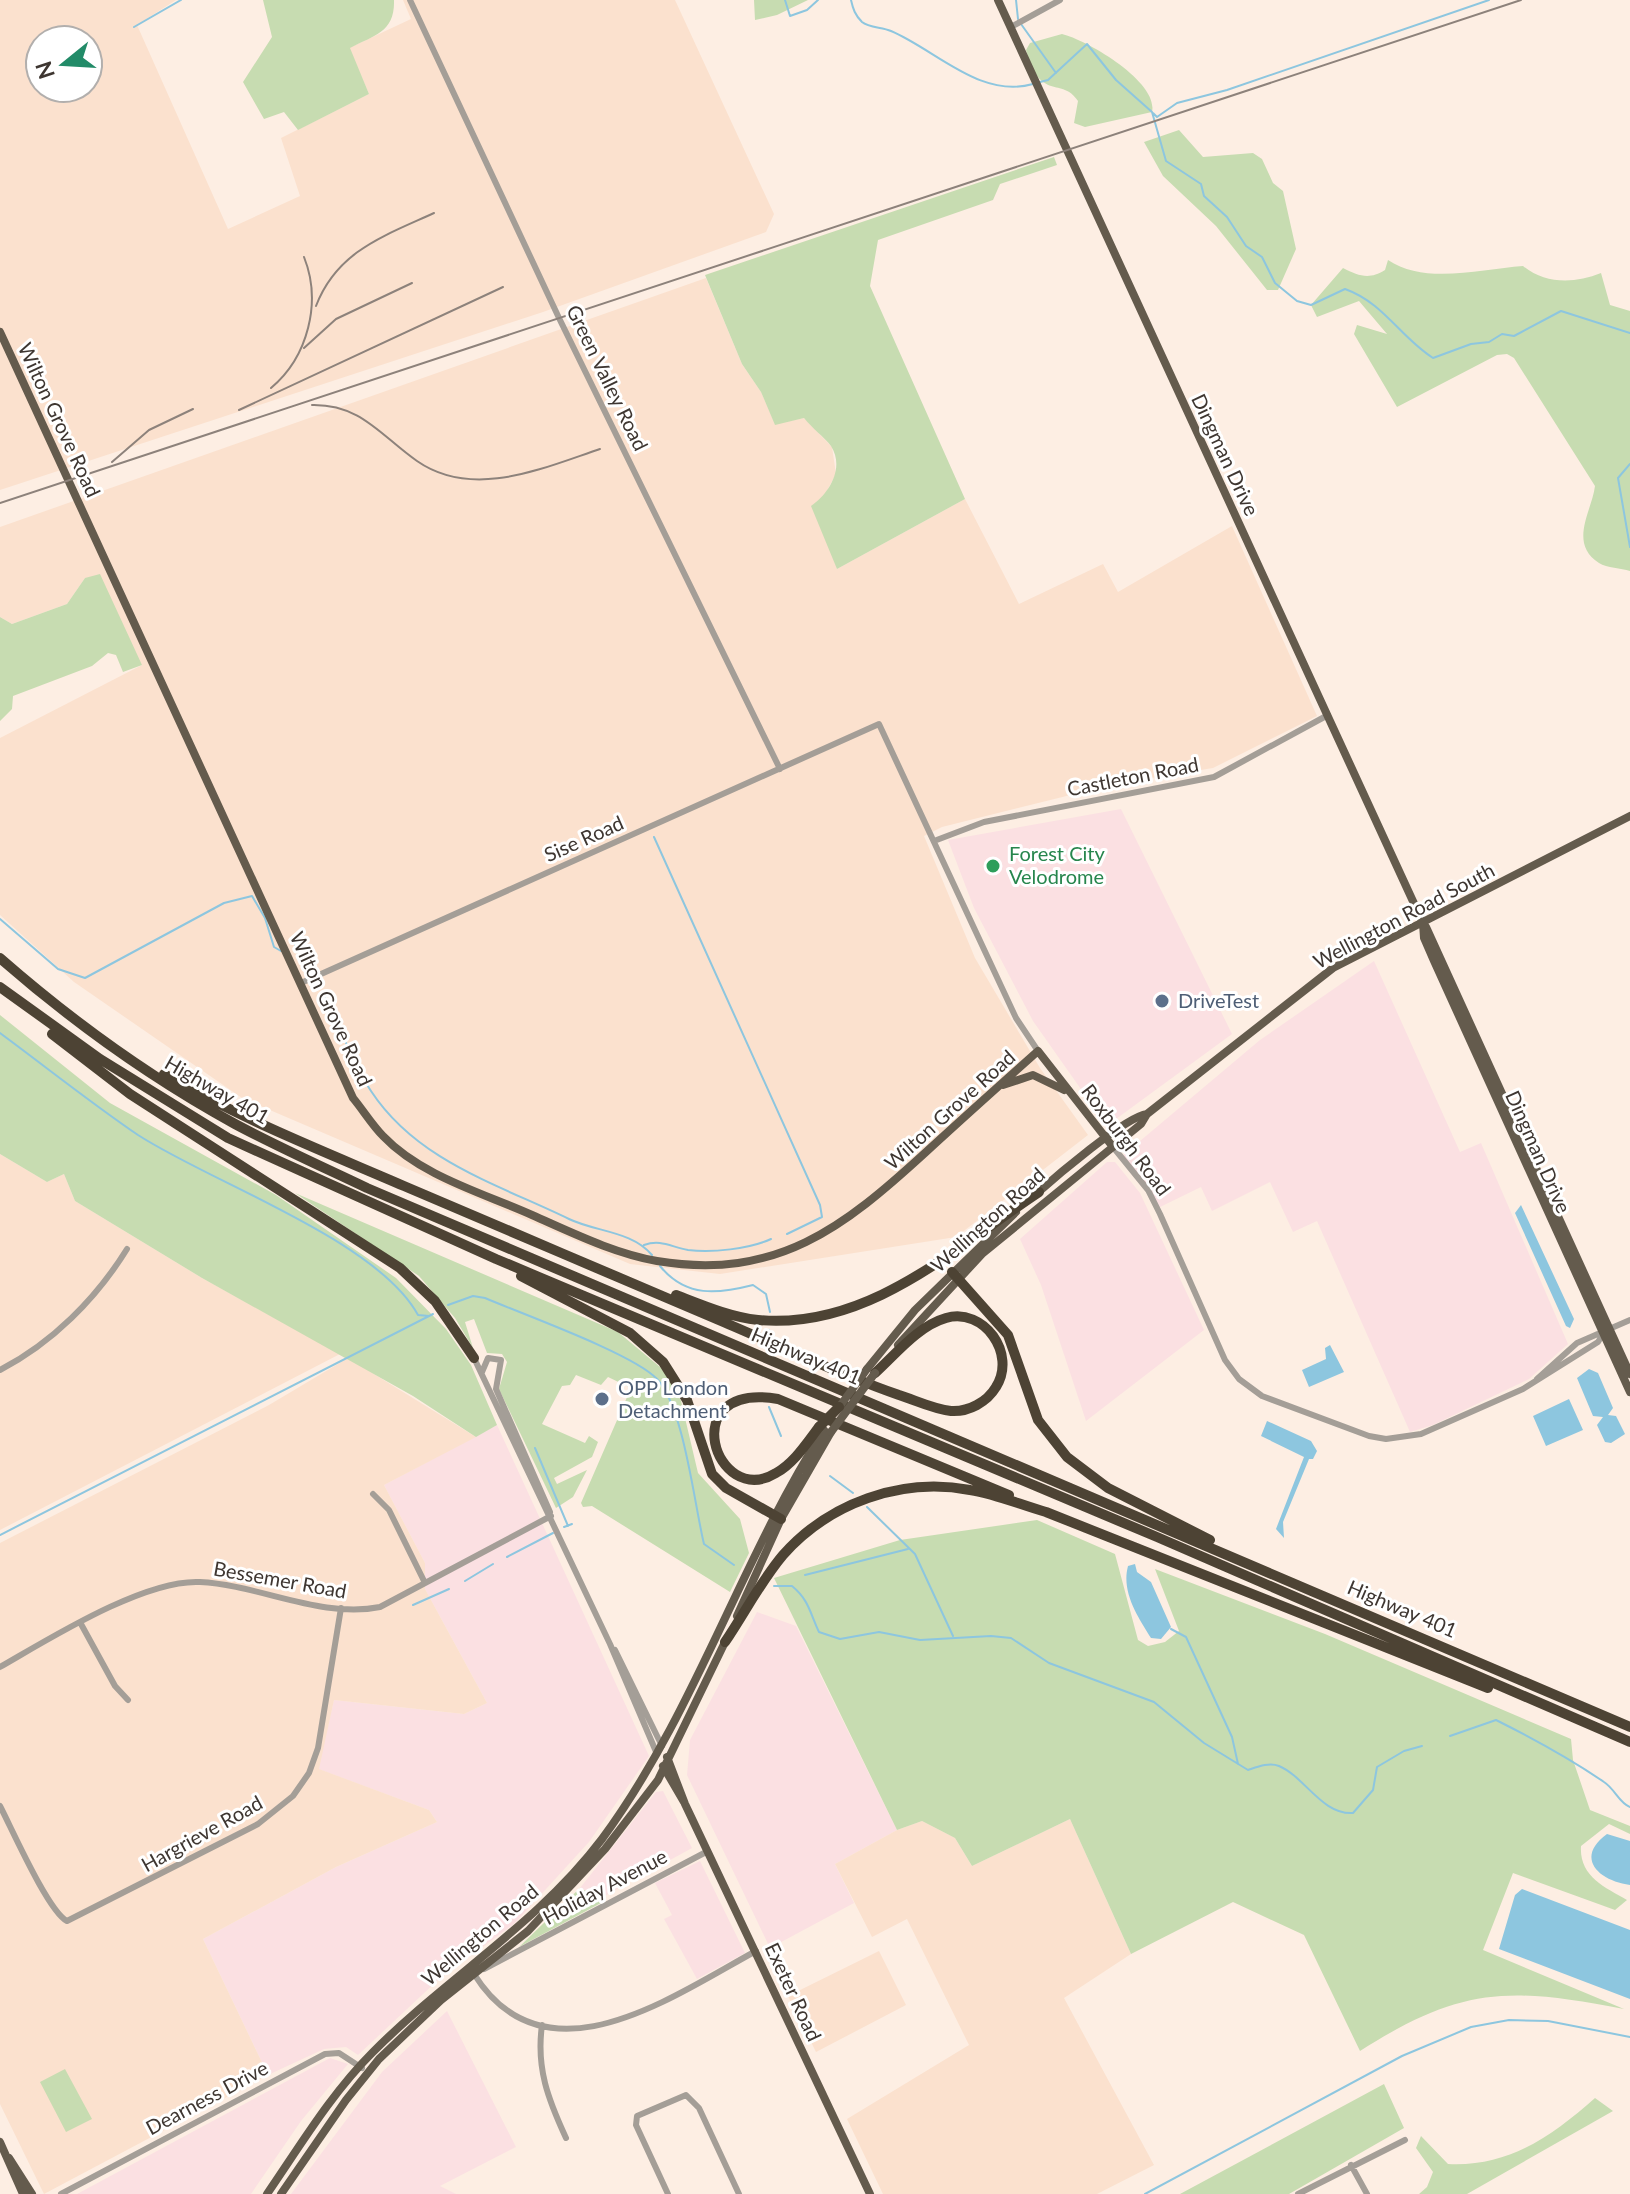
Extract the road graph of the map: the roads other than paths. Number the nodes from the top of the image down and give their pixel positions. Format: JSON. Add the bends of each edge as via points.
{"nodes":[{"id":1,"x":410,"y":0,"type":"edge"},
{"id":2,"x":998,"y":0,"type":"edge"},
{"id":3,"x":1060,"y":0,"type":"edge"},
{"id":4,"x":1011,"y":27,"type":"junction"},
{"id":5,"x":0,"y":332,"type":"edge"},
{"id":6,"x":1328,"y":715,"type":"junction"},
{"id":7,"x":879,"y":724,"type":"joint"},
{"id":8,"x":780,"y":769,"type":"junction"},
{"id":9,"x":1628,"y":818,"type":"edge"},
{"id":10,"x":934,"y":841,"type":"junction"},
{"id":11,"x":1423,"y":923,"type":"junction"},
{"id":12,"x":0,"y":958,"type":"edge"},
{"id":13,"x":301,"y":983,"type":"junction"},
{"id":14,"x":0,"y":987,"type":"edge"},
{"id":15,"x":32,"y":1012,"type":"junction"},
{"id":16,"x":1038,"y":1051,"type":"junction"},
{"id":17,"x":136,"y":1062,"type":"junction"},
{"id":18,"x":998,"y":1086,"type":"junction"},
{"id":19,"x":1072,"y":1094,"type":"junction"},
{"id":20,"x":1147,"y":1114,"type":"junction"},
{"id":21,"x":1106,"y":1138,"type":"junction"},
{"id":22,"x":1113,"y":1147,"type":"junction"},
{"id":23,"x":1039,"y":1192,"type":"junction"},
{"id":24,"x":127,"y":1249,"type":"dead end"},
{"id":25,"x":496,"y":1259,"type":"junction"},
{"id":26,"x":954,"y":1275,"type":"junction"},
{"id":27,"x":616,"y":1276,"type":"junction"},
{"id":28,"x":1630,"y":1320,"type":"edge"},
{"id":29,"x":1607,"y":1332,"type":"junction"},
{"id":30,"x":474,"y":1358,"type":"joint"},
{"id":31,"x":0,"y":1370,"type":"edge"},
{"id":32,"x":871,"y":1371,"type":"junction"},
{"id":33,"x":1630,"y":1374,"type":"edge"},
{"id":34,"x":483,"y":1376,"type":"junction"},
{"id":35,"x":1630,"y":1392,"type":"edge"},
{"id":36,"x":839,"y":1407,"type":"joint"},
{"id":37,"x":825,"y":1430,"type":"junction"},
{"id":38,"x":373,"y":1494,"type":"dead end"},
{"id":39,"x":1046,"y":1512,"type":"junction"},
{"id":40,"x":551,"y":1516,"type":"junction"},
{"id":41,"x":778,"y":1517,"type":"junction"},
{"id":42,"x":1224,"y":1552,"type":"junction"},
{"id":43,"x":425,"y":1583,"type":"junction"},
{"id":44,"x":341,"y":1608,"type":"junction"},
{"id":45,"x":81,"y":1624,"type":"junction"},
{"id":46,"x":725,"y":1642,"type":"junction"},
{"id":47,"x":0,"y":1667,"type":"edge"},
{"id":48,"x":1519,"y":1695,"type":"junction"},
{"id":49,"x":128,"y":1700,"type":"dead end"},
{"id":50,"x":1630,"y":1727,"type":"edge"},
{"id":51,"x":1630,"y":1742,"type":"edge"},
{"id":52,"x":662,"y":1757,"type":"junction"},
{"id":53,"x":0,"y":1806,"type":"edge"},
{"id":54,"x":708,"y":1851,"type":"junction"},
{"id":55,"x":756,"y":1951,"type":"junction"},
{"id":56,"x":471,"y":1971,"type":"junction"},
{"id":57,"x":542,"y":2025,"type":"junction"},
{"id":58,"x":363,"y":2069,"type":"junction"},
{"id":59,"x":566,"y":2138,"type":"dead end"},
{"id":60,"x":1405,"y":2140,"type":"dead end"},
{"id":61,"x":0,"y":2142,"type":"edge"},
{"id":62,"x":6,"y":2155,"type":"junction"},
{"id":63,"x":1351,"y":2165,"type":"junction"},
{"id":64,"x":23,"y":2194,"type":"edge"},
{"id":65,"x":32,"y":2194,"type":"edge"},
{"id":66,"x":61,"y":2194,"type":"edge"},
{"id":67,"x":267,"y":2194,"type":"edge"},
{"id":68,"x":281,"y":2194,"type":"edge"},
{"id":69,"x":668,"y":2194,"type":"edge"},
{"id":70,"x":739,"y":2194,"type":"edge"},
{"id":71,"x":870,"y":2194,"type":"edge"},
{"id":72,"x":1298,"y":2194,"type":"edge"},
{"id":73,"x":1367,"y":2194,"type":"edge"}],
"edges":[{"from":1,"to":8,"type":"street","name":"Green Valley Road"},
{"from":2,"to":4,"type":"main road","name":"Dingman Drive"},
{"from":3,"to":4,"type":"street"},
{"from":4,"to":6,"type":"main road","name":"Dingman Drive"},
{"from":5,"to":13,"type":"main road","name":"Wilton Grove Road"},
{"from":6,"to":10,"type":"street","name":"Castleton Road","via":[[1214,777],[984,822]]},
{"from":6,"to":11,"type":"main road","name":"Dingman Drive"},
{"from":7,"to":8,"type":"street","name":"Sise Road"},
{"from":7,"to":10,"type":"street","name":"Roxburgh Road"},
{"from":8,"to":13,"type":"street","name":"Sise Road"},
{"from":9,"to":11,"type":"main road","name":"Wellington Road South"},
{"from":10,"to":16,"type":"street","name":"Roxburgh Road","via":[[1016,1018]]},
{"from":11,"to":20,"type":"main road","name":"Wellington Road South","via":[[1333,968]]},
{"from":11,"to":29,"type":"main road","name":"Dingman Drive","via":[[1434,961]]},
{"from":12,"to":17,"type":"highway","name":"Highway 401"},
{"from":13,"to":18,"type":"main road","name":"Wilton Grove Road","via":[[353,1098],[384,1137],[426,1168],[606,1248],[659,1261],[758,1259],[811,1242],[867,1206]]},
{"from":14,"to":15,"type":"highway","name":"Highway 401"},
{"from":15,"to":25,"type":"highway","name":"Highway 401","via":[[228,1138]]},
{"from":15,"to":30,"type":"highway","via":[[47,1030],[130,1094],[400,1268],[435,1301]]},
{"from":16,"to":18,"type":"main road","name":"Wilton Grove Road"},
{"from":16,"to":19,"type":"main road","name":"Roxburgh Road"},
{"from":17,"to":27,"type":"highway","via":[[228,1110]]},
{"from":17,"to":42,"type":"highway","name":"Highway 401","via":[[237,1125],[367,1188]]},
{"from":18,"to":19,"type":"main road","via":[[1033,1075]]},
{"from":19,"to":21,"type":"main road","name":"Roxburgh Road"},
{"from":20,"to":21,"type":"main road","name":"Wellington Road"},
{"from":20,"to":22,"type":"main road","name":"Wellington Road South"},
{"from":21,"to":22,"type":"main road","name":"Roxburgh Road"},
{"from":21,"to":23,"type":"main road","name":"Wellington Road"},
{"from":22,"to":26,"type":"main road","name":"Wellington Road South"},
{"from":22,"to":29,"type":"street","name":"Roxburgh Road","via":[[1158,1208],[1225,1360],[1262,1396],[1369,1436],[1404,1438],[1533,1382],[1567,1349]]},
{"from":23,"to":26,"type":"main road","name":"Wellington Road"},
{"from":23,"to":27,"type":"highway","via":[[906,1283],[876,1299],[809,1319],[756,1320]]},
{"from":24,"to":31,"type":"street","via":[[95,1295],[51,1336]]},
{"from":25,"to":41,"type":"highway","via":[[630,1333],[663,1362],[687,1400],[712,1474],[726,1488]]},
{"from":25,"to":48,"type":"highway","name":"Highway 401"},
{"from":26,"to":32,"type":"main road","name":"Wellington Road South"},
{"from":26,"to":42,"type":"highway","via":[[1008,1335],[1038,1420],[1067,1457],[1108,1488]]},
{"from":27,"to":32,"type":"highway","via":[[884,1389],[950,1411],[981,1403],[1002,1378],[1003,1361],[988,1329],[978,1321],[949,1317],[921,1331]]},
{"from":28,"to":29,"type":"street","name":"Roxburgh Road"},
{"from":29,"to":33,"type":"main road","name":"Dingman Drive"},
{"from":29,"to":35,"type":"main road","name":"Dingman Drive"},
{"from":30,"to":34,"type":"street","name":"Exeter Road"},
{"from":32,"to":36,"type":"main road","name":"Wellington Road South","bridge":true},
{"from":32,"to":37,"type":"main road","name":"Wellington Road South","bridge":true},
{"from":34,"to":40,"type":"street","name":"Exeter Road"},
{"from":34,"to":40,"type":"street","name":"Exeter Road","via":[[488,1358],[501,1360],[496,1389]]},
{"from":36,"to":37,"type":"highway","bridge":true},
{"from":37,"to":39,"type":"highway","via":[[786,1466],[763,1479],[740,1477],[727,1468],[713,1439],[727,1405],[742,1397],[778,1399]]},
{"from":37,"to":41,"type":"main road","name":"Wellington Road"},
{"from":38,"to":43,"type":"street","via":[[389,1510]]},
{"from":39,"to":46,"type":"highway","via":[[971,1490],[932,1486],[860,1501],[813,1527],[788,1550]]},
{"from":39,"to":48,"type":"highway","via":[[1503,1694]]},
{"from":40,"to":43,"type":"street","name":"Bessemer Road"},
{"from":40,"to":52,"type":"street","name":"Exeter Road","via":[[610,1644],[623,1661]]},
{"from":41,"to":46,"type":"main road","name":"Wellington Road"},
{"from":41,"to":52,"type":"main road","name":"Wellington Road"},
{"from":42,"to":50,"type":"highway","name":"Highway 401"},
{"from":43,"to":44,"type":"street","name":"Bessemer Road","via":[[380,1607]]},
{"from":44,"to":45,"type":"street","name":"Bessemer Road","via":[[186,1582],[145,1591]]},
{"from":44,"to":53,"type":"street","name":"Hargrieve Road","via":[[314,1762],[293,1796],[258,1824],[67,1921],[50,1902]]},
{"from":45,"to":47,"type":"street","name":"Bessemer Road"},
{"from":45,"to":49,"type":"street"},
{"from":46,"to":52,"type":"main road","name":"Wellington Road"},
{"from":48,"to":51,"type":"highway","name":"Highway 401"},
{"from":52,"to":54,"type":"main road","name":"Exeter Road"},
{"from":52,"to":56,"type":"main road","name":"Wellington Road","via":[[562,1886]]},
{"from":52,"to":56,"type":"main road","name":"Wellington Road","via":[[628,1821],[556,1904]]},
{"from":54,"to":55,"type":"main road","name":"Exeter Road"},
{"from":54,"to":56,"type":"street","name":"Holiday Avenue"},
{"from":55,"to":57,"type":"street","via":[[612,2025]]},
{"from":55,"to":71,"type":"main road","name":"Exeter Road"},
{"from":56,"to":57,"type":"street","via":[[496,2001]]},
{"from":56,"to":58,"type":"main road","name":"Wellington Road"},
{"from":57,"to":59,"type":"street","via":[[543,2082]]},
{"from":58,"to":66,"type":"street","name":"Dearness Drive","via":[[339,2053],[325,2054]]},
{"from":58,"to":67,"type":"main road","name":"Wellington Road"},
{"from":58,"to":68,"type":"main road","name":"Wellington Road"},
{"from":60,"to":63,"type":"street"},
{"from":61,"to":62,"type":"main road"},
{"from":62,"to":64,"type":"main road"},
{"from":62,"to":65,"type":"main road"},
{"from":63,"to":72,"type":"street"},
{"from":63,"to":73,"type":"street"},
{"from":69,"to":70,"type":"street","via":[[636,2125],[637,2116],[686,2095],[699,2108]]}]}
